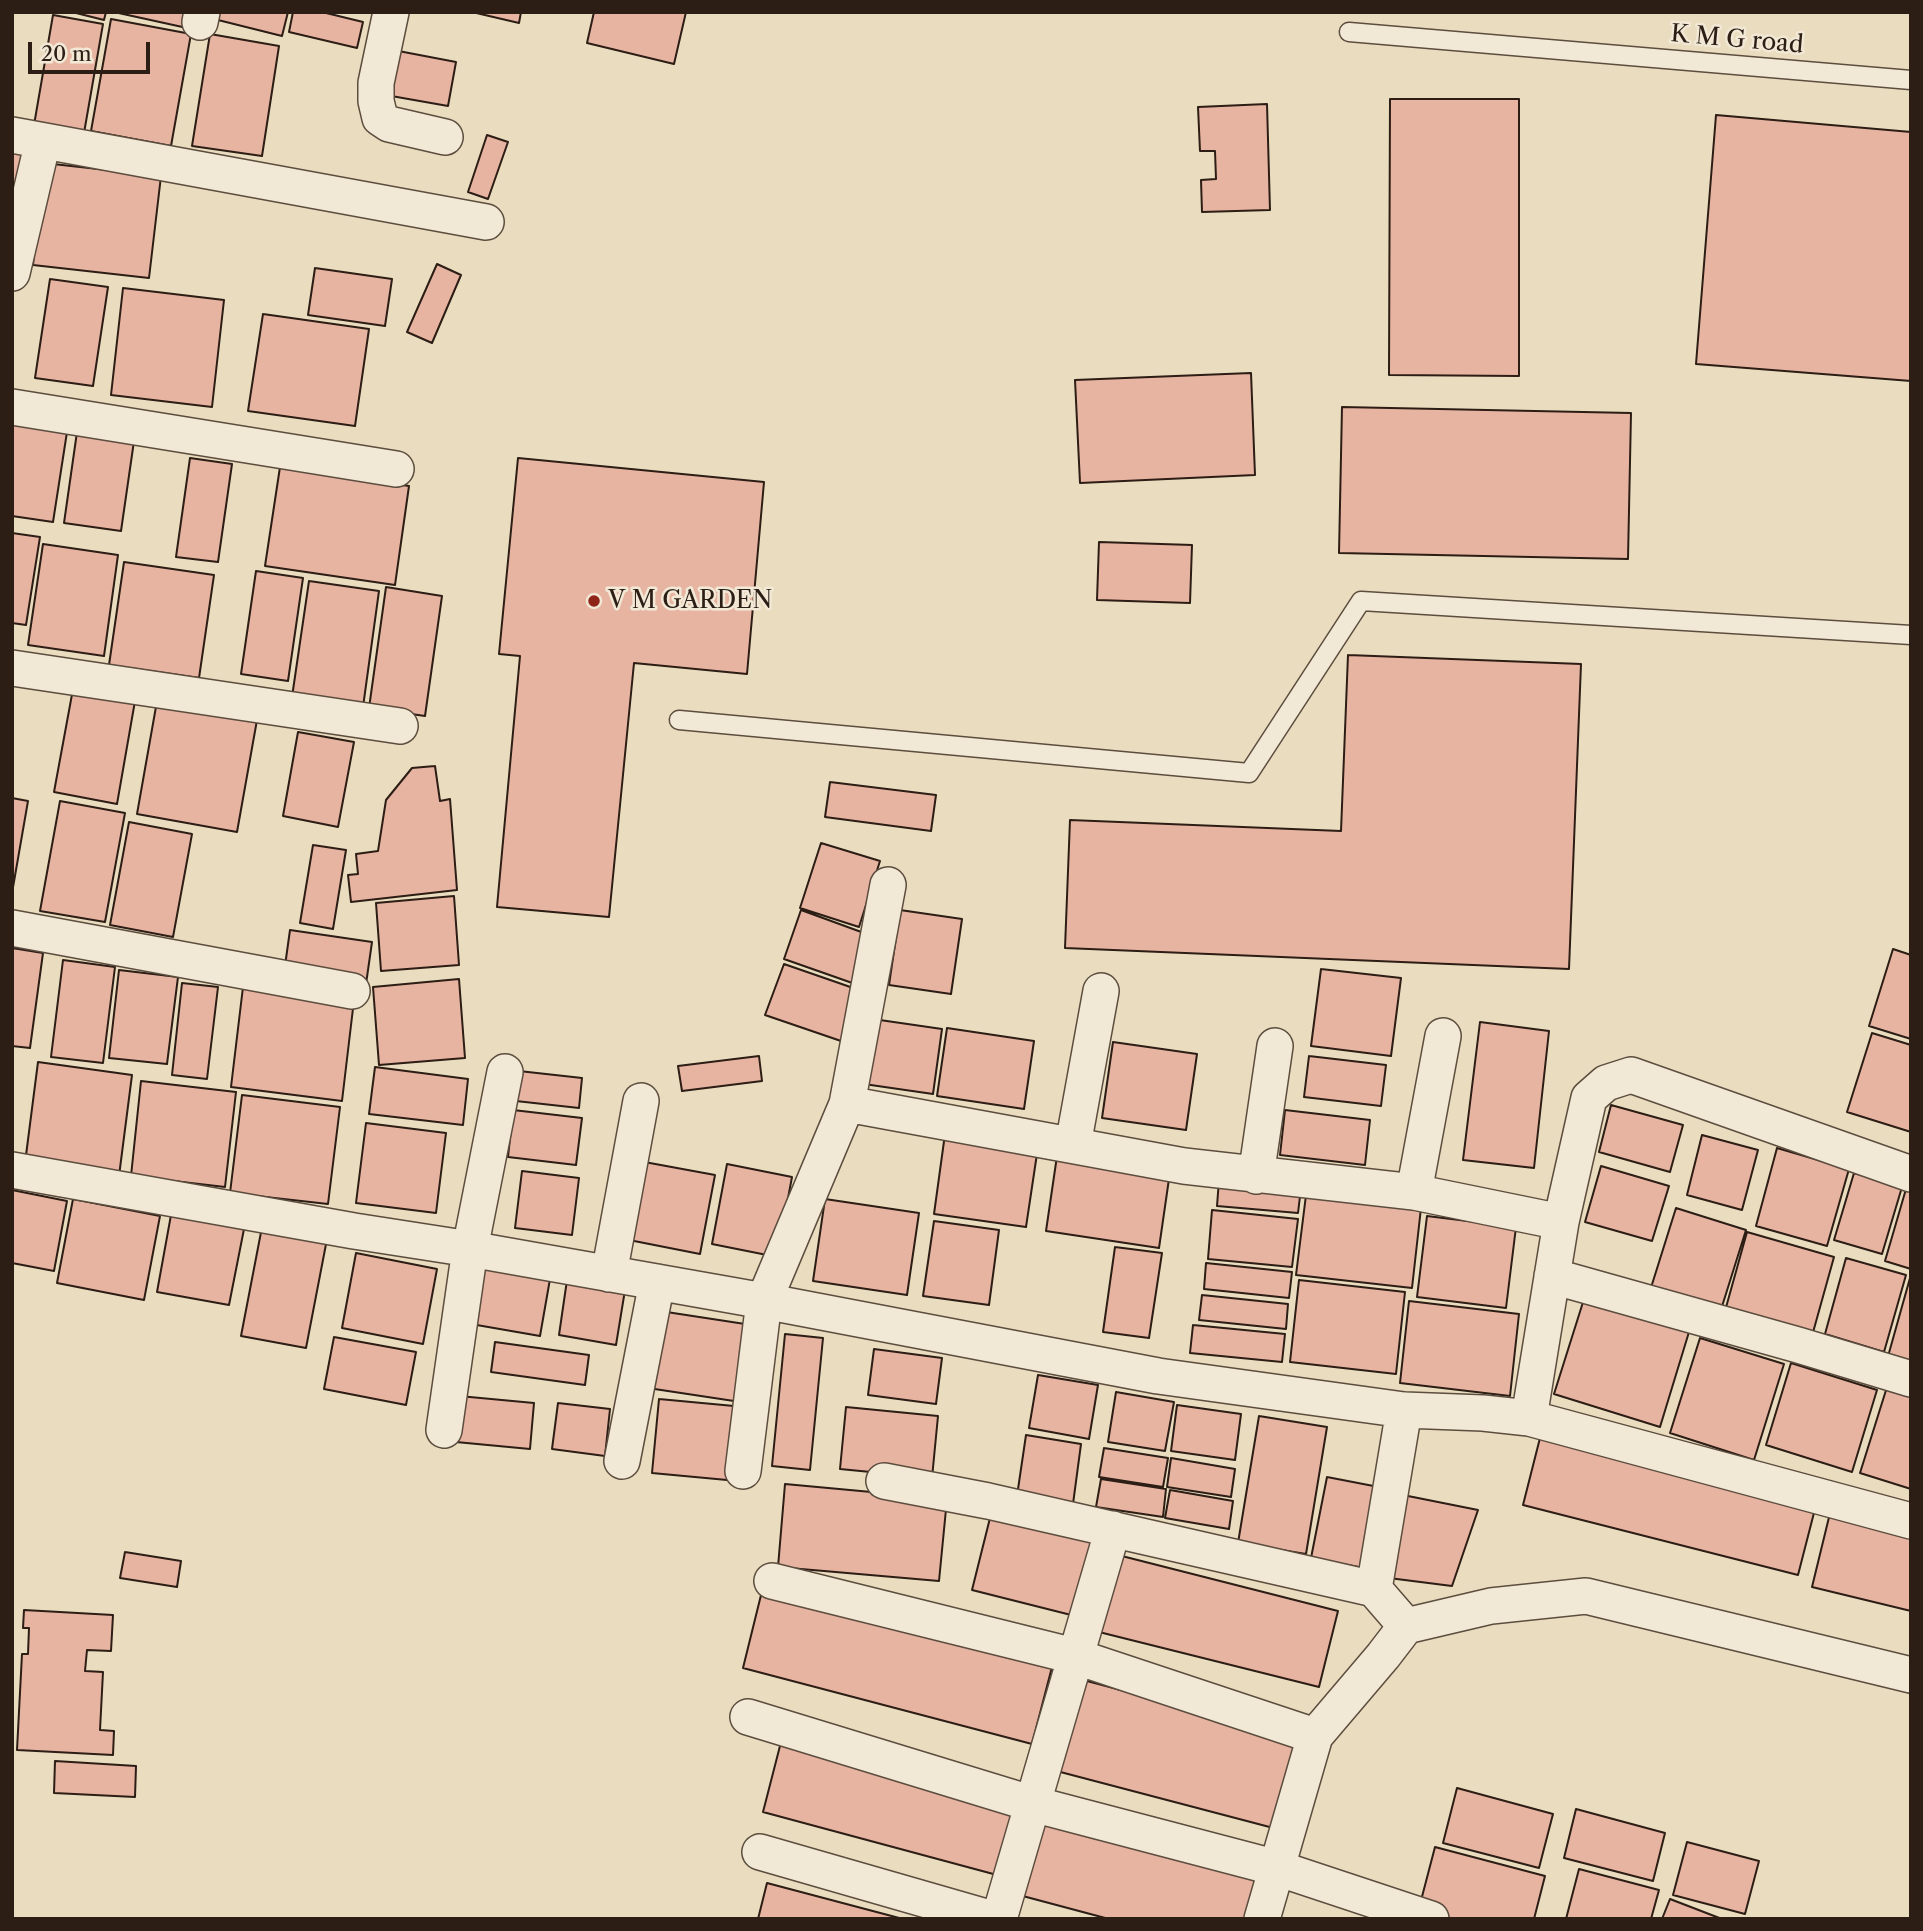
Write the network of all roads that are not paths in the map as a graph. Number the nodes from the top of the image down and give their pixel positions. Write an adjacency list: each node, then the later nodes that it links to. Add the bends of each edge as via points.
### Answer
1 (391, 12): 4 (street, via 376,83 380,118 388,124)
2 (1349, 32): 3 (lane, K M G road)
3 (1911, 80)
4 (445, 137)
5 (28, 138): 6 (street); 7 (street)
6 (486, 222)
7 (12, 273)
8 (12, 407): 9 (street)
9 (396, 469)
10 (1911, 635): 12 (lane, via 1361,601 1249,774)
11 (12, 668): 13 (street)
12 (679, 720)
13 (400, 726)
14 (888, 885): 22 (street)
15 (12, 928): 16 (street)
16 (352, 991)
17 (1101, 991): 23 (street)
18 (1443, 1036): 27 (street)
19 (1275, 1046): 26 (street)
20 (505, 1072): 29 (street)
21 (641, 1101): 30 (street)
22 (847, 1104): 23 (street); 33 (street)
23 (1073, 1146): 26 (street)
24 (12, 1170): 29 (street)
25 (1911, 1174): 28 (street, via 1632,1075 1606,1083 1589,1098)
26 (1256, 1176): 27 (street)
27 (1414, 1192): 28 (street)
28 (1561, 1222): 31 (street)
29 (470, 1249): 30 (street); 37 (street)
30 (609, 1274): 32 (street)
31 (1552, 1276): 34 (street); 36 (street)
32 (657, 1282): 33 (street); 38 (street)
33 (764, 1301): 35 (street, via 1158,1376); 39 (street)
34 (1911, 1379)
35 (1404, 1410): 36 (street); 44 (street)
36 (1529, 1418): 41 (street)
37 (444, 1430)
38 (622, 1461)
39 (743, 1471)
40 (884, 1482): 42 (street)
41 (1911, 1521)
42 (1113, 1529): 44 (street); 46 (street)
43 (772, 1581): 46 (street)
44 (1374, 1589): 45 (street)
45 (1405, 1626): 47 (street, via 1491,1606 1586,1596); 49 (street)
46 (1074, 1656): 49 (street); 50 (street)
47 (1911, 1675)
48 (748, 1717): 50 (street)
49 (1315, 1736): 52 (street)
50 (1033, 1804): 52 (street); 55 (street)
51 (760, 1852): 54 (street)
52 (1278, 1868): 53 (street); 56 (street)
53 (1409, 1915)
54 (993, 1919)
55 (999, 1919)
56 (1262, 1919)

